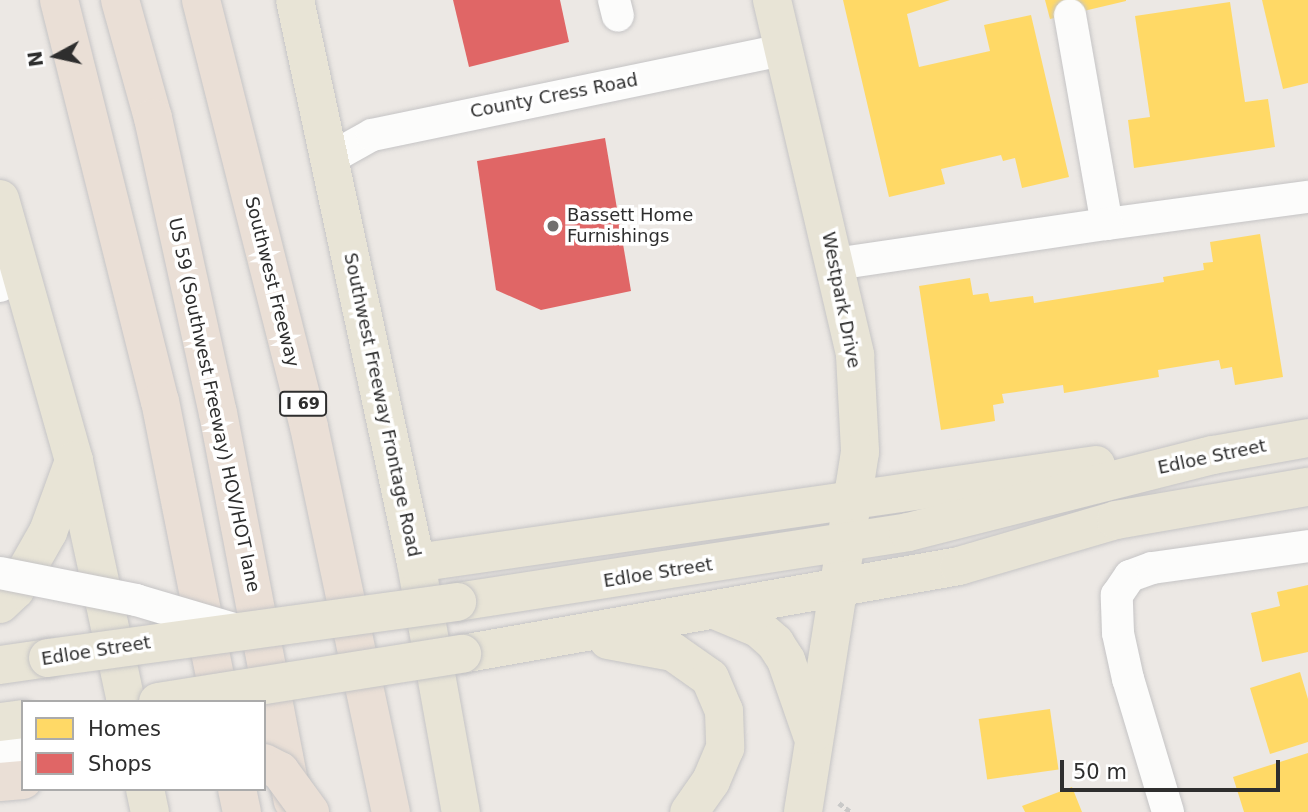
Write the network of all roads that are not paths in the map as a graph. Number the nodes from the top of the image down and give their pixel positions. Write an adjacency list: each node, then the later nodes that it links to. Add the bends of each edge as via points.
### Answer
1 (59, 0): 35 (highway, via 160,401)
2 (120, 0): 48 (highway, US 59 (Southwest Freeway) HOV/HOT lane, via 153,118 218,413)
3 (140, 0): 28 (highway, via 193,215)
4 (201, 0): 50 (highway, Southwest Freeway / I 69, via 309,427)
5 (295, 0): 9 (main road, Southwest Freeway Frontage Road)
6 (772, 0): 8 (main road, Westpark Drive)
7 (1070, 15): 12 (street)
8 (783, 50): 9 (street, County Cress Road, via 372,135); 14 (main road, Westpark Drive)
9 (329, 159): 23 (main road, Southwest Freeway Frontage Road)
10 (1308, 197): 12 (street)
11 (0, 200): 13 (main road)
12 (1107, 224): 14 (street)
13 (14, 249): 15 (street); 18 (main road)
14 (835, 264): 20 (main road, Westpark Drive, via 855,355 860,452)
15 (0, 286)
16 (1308, 438): 17 (main road, Edloe Street)
17 (1213, 455): 20 (main road, via 1080,466); 21 (main road, Edloe Street, via 956,523)
18 (74, 461): 26 (main road, via 48,532 15,590); 33 (main road)
19 (1308, 487): 25 (main road, via 1116,520 959,566)
20 (852, 500): 21 (main road, Westpark Drive); 23 (main road)
21 (844, 543): 25 (main road, Westpark Drive); 28 (main road, Edloe Street, bridge)
22 (1308, 546): 54 (street, via 1152,568 1130,576 1117,595 1118,633 1128,679)
23 (416, 563): 51 (main road, Southwest Freeway Frontage Road)
24 (0, 573): 29 (street, bridge, via 136,600)
25 (836, 589): 27 (main road); 38 (main road, Westpark Drive)
26 (0, 604)
27 (717, 611): 30 (main road); 38 (main road, via 758,628 775,643 786,660)
28 (279, 626): 29 (main road, Edloe Street, bridge); 32 (highway)
29 (237, 630): 31 (main road, Edloe Street, bridge)
30 (578, 636): 32 (main road, bridge); 52 (main road, via 673,652 710,678 724,711 725,748 716,774)
31 (0, 665)
32 (289, 681): 34 (main road, bridge); 49 (highway)
33 (126, 700)
34 (170, 700)
35 (220, 700)
36 (21, 719): 37 (main road)
37 (0, 722)
38 (813, 739): 53 (main road, Westpark Drive)
39 (21, 748): 40 (street)
40 (0, 752)
41 (266, 764): 49 (highway, bridge, via 280,771)
42 (21, 780): 43 (highway)
43 (0, 782)
44 (145, 791): 46 (main road)
45 (237, 791): 47 (highway)
46 (150, 812)
47 (242, 812)
48 (295, 812)
49 (312, 812)
50 (391, 812)
51 (461, 812)
52 (689, 812)
53 (803, 812)
54 (1168, 812)

